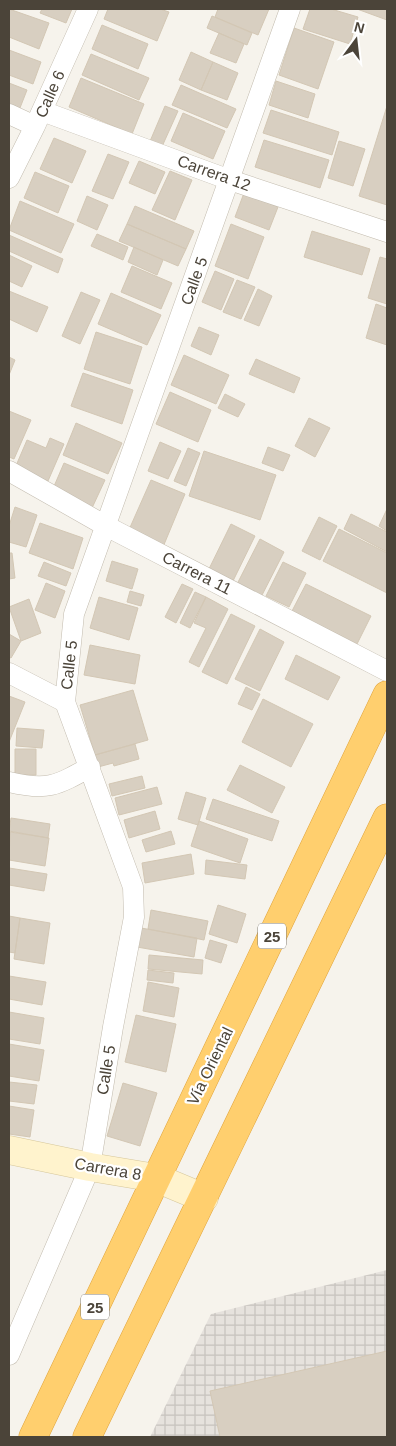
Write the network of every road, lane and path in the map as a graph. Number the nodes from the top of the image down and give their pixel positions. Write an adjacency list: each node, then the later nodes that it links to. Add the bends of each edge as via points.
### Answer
1 (88, 9): 4 (street, Calle 6)
2 (290, 9): 6 (street, Calle 5)
3 (9, 114): 4 (street, Carrera 12)
4 (39, 118): 5 (street, Calle 6); 6 (street, Carrera 12)
5 (9, 178)
6 (230, 180): 7 (street, Carrera 12); 9 (street, Calle 5)
7 (387, 232)
8 (9, 471): 9 (street, Carrera 11)
9 (106, 526): 10 (street, Carrera 11); 13 (street, Calle 5, via 74,614)
10 (387, 671)
11 (9, 673): 13 (street)
12 (387, 695): 19 (highway, Vía Oriental / 25)
13 (65, 702): 14 (street, Calle 5)
14 (90, 768): 15 (street, via 62,782 34,788); 18 (street, Calle 5, via 133,887 134,917)
15 (9, 782)
16 (387, 818): 20 (highway)
17 (9, 1150): 18 (main road, Carrera 8)
18 (90, 1167): 19 (main road, Carrera 8); 21 (street, Calle 5)
19 (156, 1178): 20 (main road, Carrera 8); 22 (highway, Vía Oriental / 25)
20 (204, 1198): 23 (highway)
21 (9, 1355)
22 (33, 1437)
23 (86, 1437)

